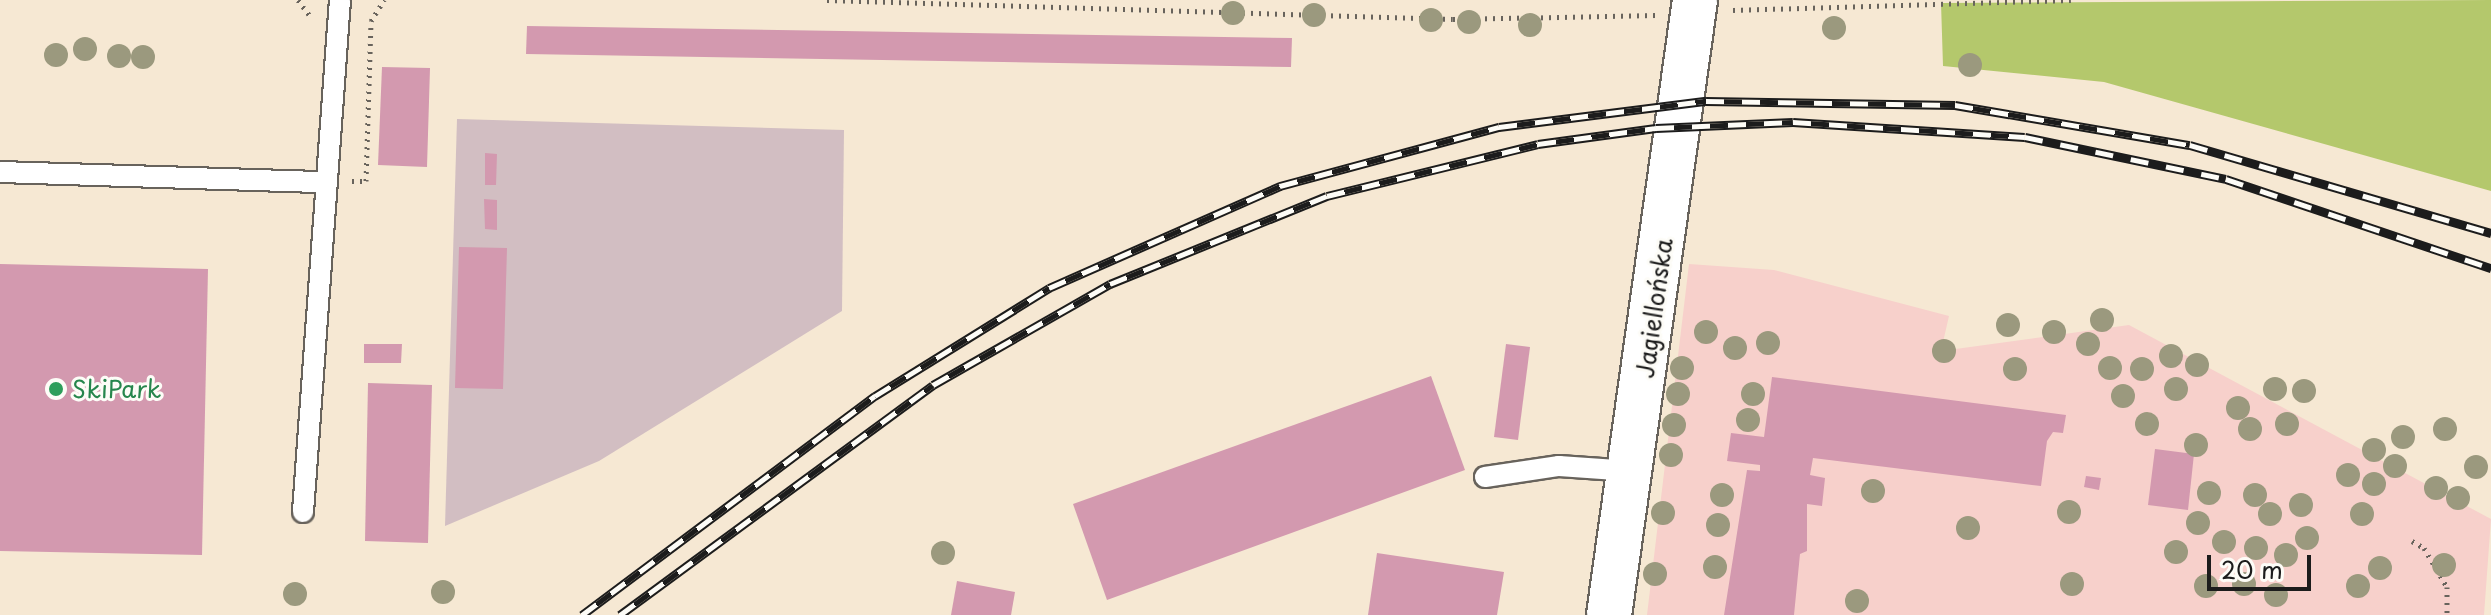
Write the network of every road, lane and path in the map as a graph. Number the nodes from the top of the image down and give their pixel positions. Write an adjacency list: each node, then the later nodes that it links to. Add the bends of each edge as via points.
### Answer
1 (340, 0): 9 (lane)
2 (384, 0): 9 (path, via 371,21 366,181)
3 (827, 0): 6 (path, via 1491,19)
4 (2071, 0): 5 (path)
5 (1765, 2): 7 (path)
6 (1636, 6)
7 (1708, 10): 10 (street, Jagiellońska)
8 (0, 172): 9 (lane)
9 (322, 182): 12 (lane)
10 (1631, 471): 11 (lane, via 1559,466); 14 (street, Jagiellońska)
11 (1485, 477)
12 (303, 512)
13 (2412, 541): 15 (path, via 2447,587)
14 (1609, 615)
15 (2447, 615)

